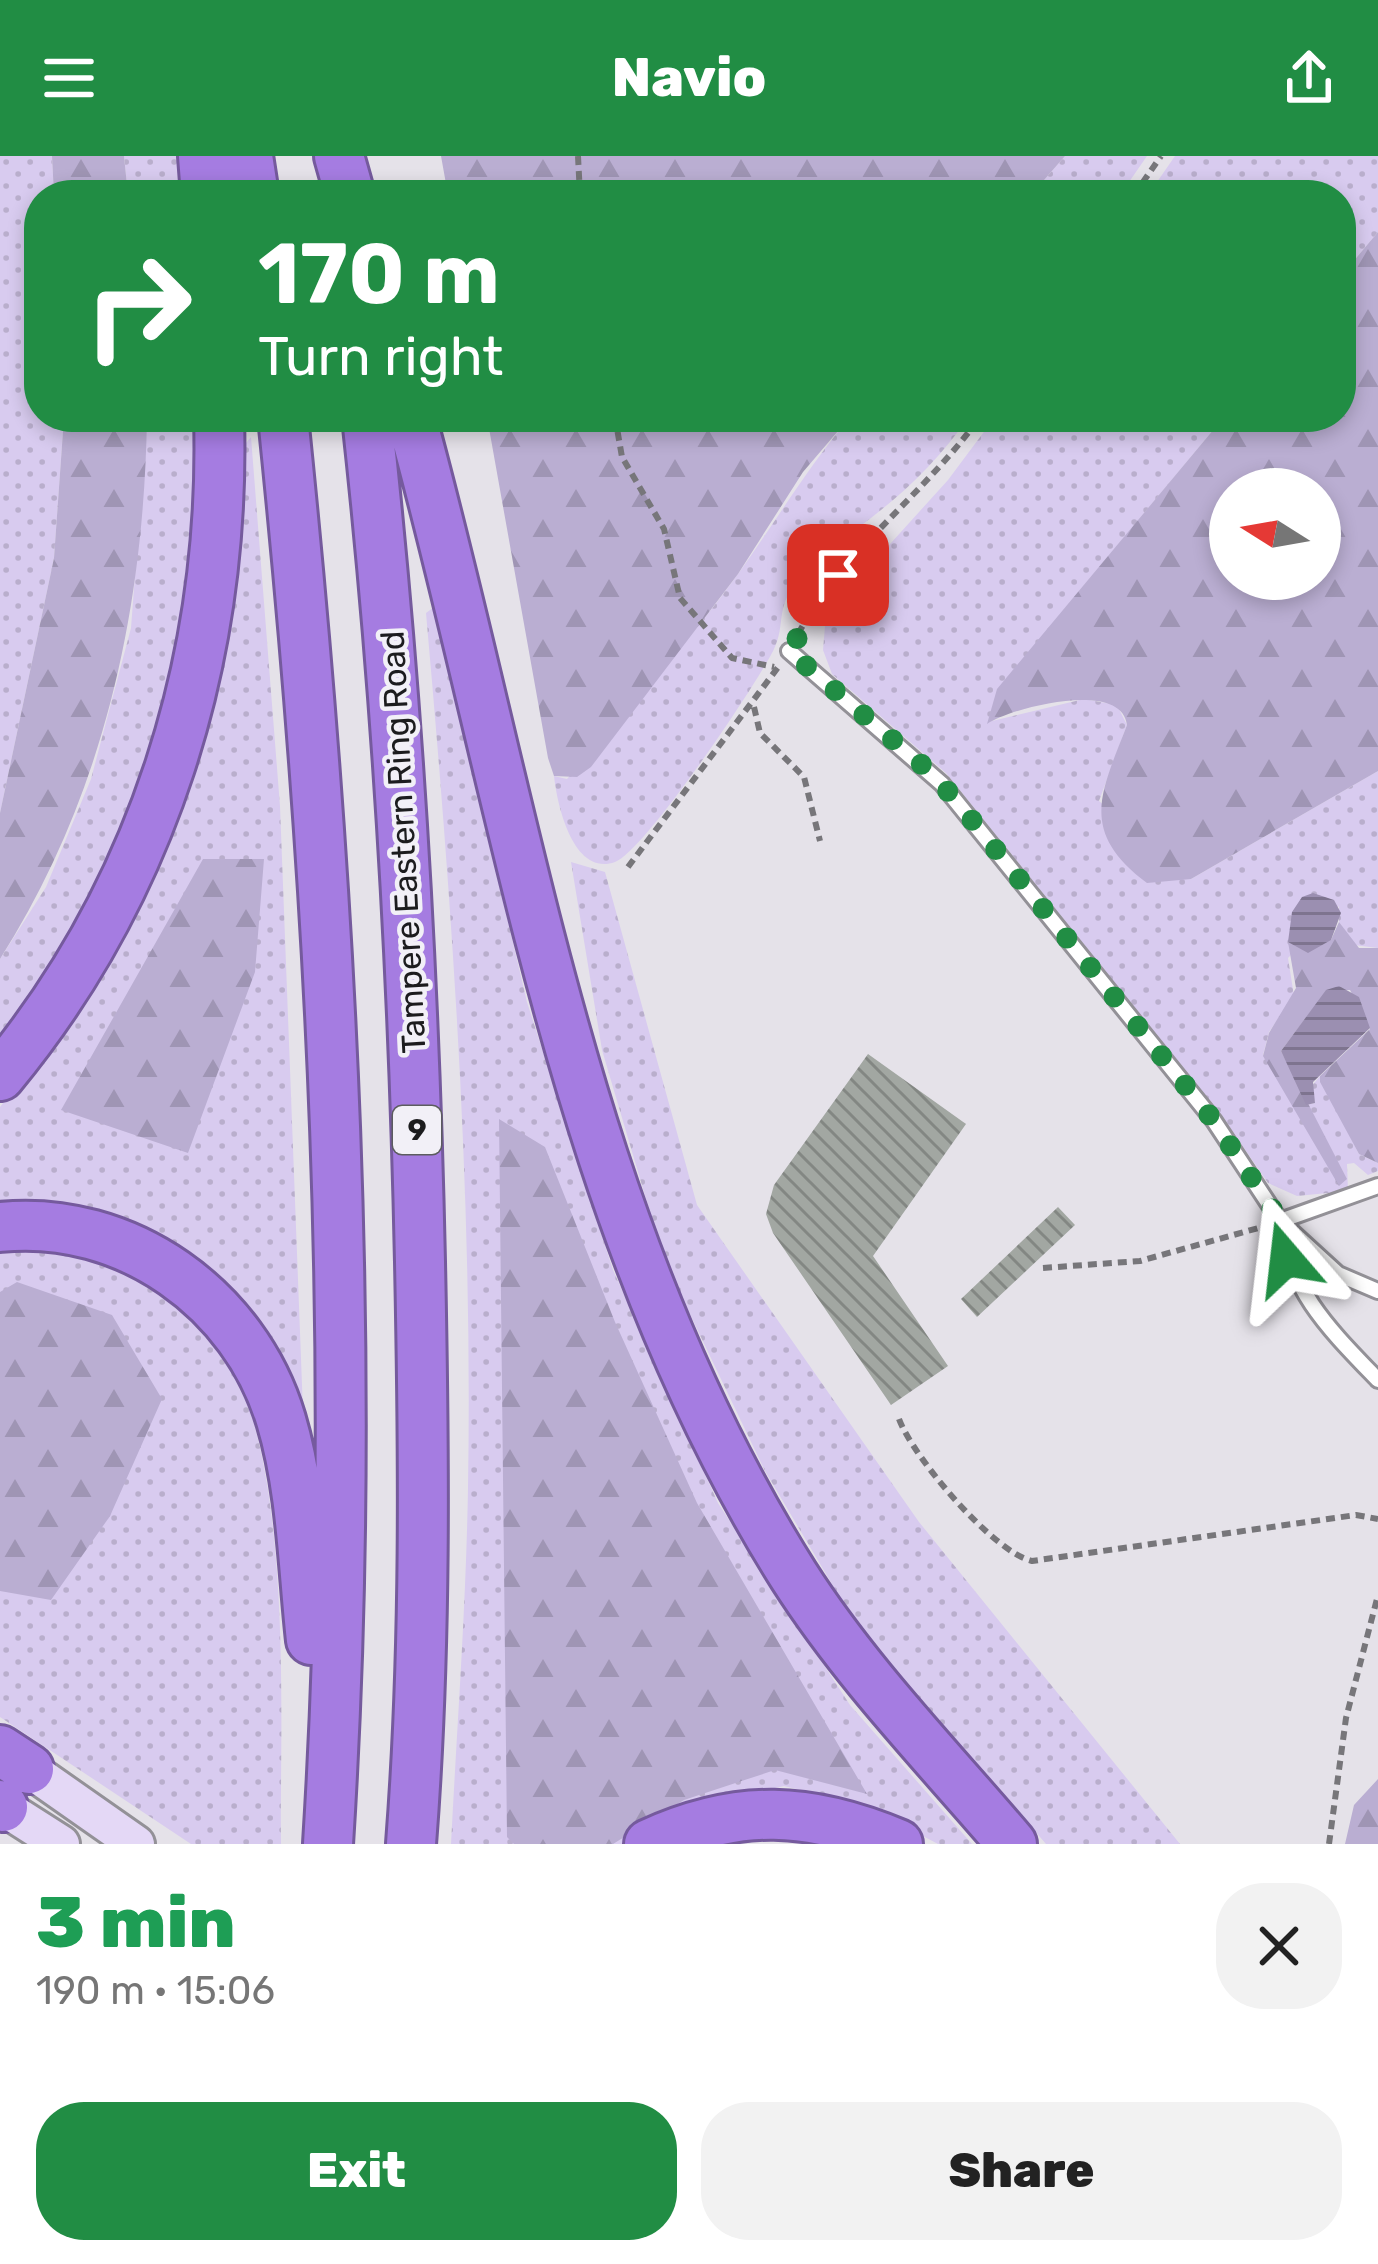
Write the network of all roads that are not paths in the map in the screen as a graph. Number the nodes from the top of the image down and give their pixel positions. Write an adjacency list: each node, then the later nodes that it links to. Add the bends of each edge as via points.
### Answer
1 (219, 432): 6 (highway, via 221,493 200,660 170,781 71,982)
2 (284, 432): 13 (highway, via 309,679 340,1319)
3 (370, 432): 16 (highway, Tampere Eastern Ring Road / 9, via 415,1004 422,1386)
4 (415, 432): 19 (highway, via 542,955 617,1204 671,1346 795,1577)
5 (789, 651): 8 (lane, via 941,784 1214,1121)
6 (0, 1076)
7 (1378, 1186): 8 (lane)
8 (1280, 1221): 10 (lane, via 1338,1274); 11 (lane, via 1304,1299)
9 (0, 1227): 13 (highway, via 97,1235 164,1263 222,1314 268,1388 293,1475)
10 (1378, 1291)
11 (1378, 1380)
12 (8, 1783): 14 (main road); 15 (main road)
13 (329, 1831)
14 (61, 1844)
15 (136, 1844)
16 (411, 1844)
17 (650, 1844): 18 (highway, via 684,1828 794,1811)
18 (898, 1844)
19 (1012, 1844)

